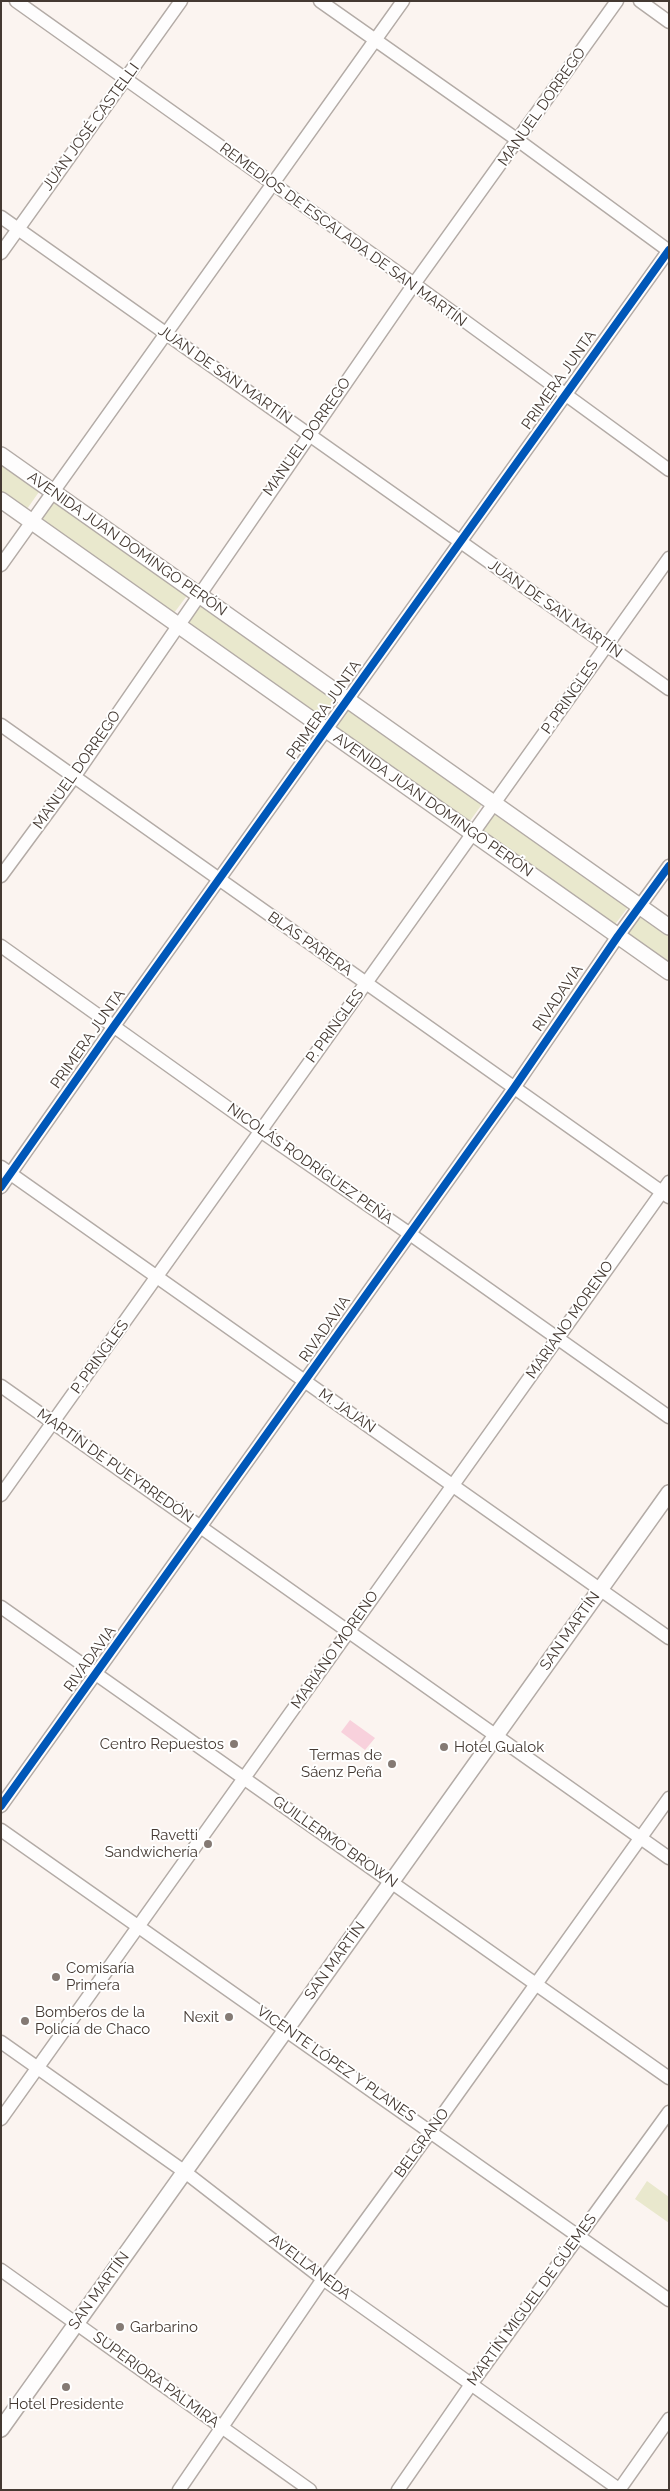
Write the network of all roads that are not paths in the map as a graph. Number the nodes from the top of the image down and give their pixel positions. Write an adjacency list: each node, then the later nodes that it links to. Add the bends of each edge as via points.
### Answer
1 (16, 1): 9 (street, REMEDIOS DE ESCALADA DE SAN MARTÍN)
2 (181, 1): 9 (street, JUAN JOSÉ CASTELLI)
3 (320, 1): 8 (street)
4 (403, 1): 8 (street)
5 (617, 1): 10 (street, MANUEL DORREGO)
6 (640, 1): 7 (street)
7 (669, 22)
8 (375, 41): 10 (street); 11 (street)
9 (125, 79): 11 (street, REMEDIOS DE ESCALADA DE SAN MARTÍN); 13 (street, JUAN JOSÉ CASTELLI)
10 (519, 141): 14 (street); 16 (street, MANUEL DORREGO)
11 (273, 184): 16 (street, REMEDIOS DE ESCALADA DE SAN MARTÍN); 17 (street)
12 (1, 218): 13 (street, JUAN DE SAN MARTÍN)
13 (18, 229): 15 (street, JUAN JOSÉ CASTELLI); 17 (street, JUAN DE SAN MARTÍN)
14 (669, 250): 18 (street, PRIMERA JUNTA)
15 (1, 253)
16 (414, 284): 18 (street, REMEDIOS DE ESCALADA DE SAN MARTÍN); 19 (street, MANUEL DORREGO)
17 (166, 334): 19 (street, JUAN DE SAN MARTÍN); 22 (street)
18 (565, 395): 21 (street, REMEDIOS DE ESCALADA DE SAN MARTÍN); 25 (street, PRIMERA JUNTA)
19 (309, 435): 25 (street, JUAN DE SAN MARTÍN); 28 (street, MANUEL DORREGO)
20 (1, 455): 22 (main road, AVENIDA JUAN DOMINGO PERÓN)
21 (669, 470)
22 (54, 492): 24 (street); 28 (main road, AVENIDA JUAN DOMINGO PERÓN)
23 (1, 500): 24 (main road, AVENIDA JUAN DOMINGO PERÓN)
24 (32, 522): 27 (street); 29 (main road, AVENIDA JUAN DOMINGO PERÓN)
25 (460, 542): 30 (street, JUAN DE SAN MARTÍN); 32 (street, PRIMERA JUNTA)
26 (669, 558): 30 (street, P. PRINGLES)
27 (1, 565)
28 (198, 595): 29 (street, MANUEL DORREGO); 32 (main road, AVENIDA JUAN DOMINGO PERÓN)
29 (176, 625): 34 (main road, AVENIDA JUAN DOMINGO PERÓN); 35 (street, MANUEL DORREGO)
30 (607, 645): 31 (street, JUAN DE SAN MARTÍN); 36 (street, P. PRINGLES)
31 (669, 689)
32 (348, 700): 34 (street, PRIMERA JUNTA); 36 (main road, AVENIDA JUAN DOMINGO PERÓN)
33 (1, 725): 35 (street, BLAS PARERA)
34 (327, 730): 37 (main road, AVENIDA JUAN DOMINGO PERÓN); 40 (street, PRIMERA JUNTA)
35 (74, 777): 39 (street, MANUEL DORREGO); 40 (street, BLAS PARERA)
36 (494, 804): 37 (street, P. PRINGLES); 41 (main road, AVENIDA JUAN DOMINGO PERÓN)
37 (473, 833): 43 (main road, AVENIDA JUAN DOMINGO PERÓN); 46 (street, P. PRINGLES)
38 (669, 866): 41 (street, RIVADAVIA)
39 (1, 876)
40 (220, 880): 46 (street, BLAS PARERA); 47 (street, PRIMERA JUNTA)
41 (639, 906): 42 (main road, AVENIDA JUAN DOMINGO PERÓN); 43 (street, RIVADAVIA)
42 (669, 927)
43 (618, 936): 45 (main road, AVENIDA JUAN DOMINGO PERÓN); 48 (street, RIVADAVIA)
44 (1, 946): 47 (street, NICOLÁS RODRÍGUEZ PEÑA)
45 (669, 972)
46 (366, 983): 48 (street, BLAS PARERA); 49 (street, P. PRINGLES)
47 (114, 1026): 49 (street, NICOLÁS RODRÍGUEZ PEÑA); 50 (street, PRIMERA JUNTA)
48 (514, 1088): 52 (street, BLAS PARERA); 53 (street, RIVADAVIA)
49 (259, 1130): 53 (street, NICOLÁS RODRÍGUEZ PEÑA); 54 (street, P. PRINGLES)
50 (6, 1170): 51 (street, PRIMERA JUNTA); 54 (street, M. JAJAN)
51 (1, 1187)
52 (666, 1190): 55 (street, MARIANO MORENO)
53 (410, 1234): 55 (street, NICOLÁS RODRÍGUEZ PEÑA); 56 (street, RIVADAVIA)
54 (157, 1277): 56 (street, M. JAJAN); 59 (street, P. PRINGLES)
55 (556, 1339): 58 (street, NICOLÁS RODRÍGUEZ PEÑA); 60 (street, MARIANO MORENO)
56 (305, 1381): 60 (street, M. JAJAN); 63 (street, RIVADAVIA)
57 (1, 1386): 59 (street, MARTÍN DE PUEYRREDÓN)
58 (669, 1417)
59 (53, 1423): 62 (street, P. PRINGLES); 63 (street, MARTÍN DE PUEYRREDÓN)
60 (452, 1485): 64 (street, M. JAJAN); 66 (street, MARIANO MORENO)
61 (669, 1493): 64 (main road, SAN MARTÍN)
62 (1, 1495)
63 (201, 1527): 66 (street, MARTÍN DE PUEYRREDÓN); 68 (street, RIVADAVIA)
64 (600, 1589): 67 (street, M. JAJAN); 69 (main road, SAN MARTÍN)
65 (1, 1607): 68 (street, GUILLERMO BROWN)
66 (348, 1632): 69 (street, MARTÍN DE PUEYRREDÓN); 70 (street, MARIANO MORENO)
67 (669, 1638)
68 (96, 1674): 70 (street, GUILLERMO BROWN); 72 (street, RIVADAVIA)
69 (496, 1736): 74 (street, MARTÍN DE PUEYRREDÓN); 76 (main road, SAN MARTÍN)
70 (244, 1778): 76 (street, GUILLERMO BROWN); 77 (street, MARIANO MORENO)
71 (669, 1798): 74 (street, BELGRANO)
72 (1, 1806)
73 (1, 1830): 77 (street, VICENTE LÓPEZ Y PLANES)
74 (641, 1838): 75 (street, MARTÍN DE PUEYRREDÓN); 78 (street, BELGRANO)
75 (669, 1858)
76 (392, 1882): 78 (street, GUILLERMO BROWN); 79 (main road, SAN MARTÍN)
77 (137, 1926): 79 (street, VICENTE LÓPEZ Y PLANES); 81 (street, MARIANO MORENO)
78 (536, 1984): 82 (street, GUILLERMO BROWN); 85 (street, BELGRANO)
79 (285, 2029): 85 (street, VICENTE LÓPEZ Y PLANES); 86 (main road, SAN MARTÍN)
80 (1, 2042): 81 (street, AVELLANEDA)
81 (38, 2067): 84 (street, MARIANO MORENO); 86 (street, AVELLANEDA)
82 (669, 2078)
83 (669, 2112): 87 (street, MARTÍN MIGUEL DE GÜEMES)
84 (1, 2118)
85 (431, 2131): 87 (street, VICENTE LÓPEZ Y PLANES); 89 (street, BELGRANO)
86 (186, 2172): 89 (street, AVELLANEDA); 91 (main road, SAN MARTÍN)
87 (578, 2236): 90 (street, VICENTE LÓPEZ Y PLANES); 92 (street, MARTÍN MIGUEL DE GÜEMES)
88 (1, 2270): 91 (street, SUPERIORA PALMIRA)
89 (323, 2279): 92 (street, AVELLANEDA); 94 (street, BELGRANO)
90 (669, 2300)
91 (76, 2322): 94 (street, SUPERIORA PALMIRA); 95 (main road, SAN MARTÍN)
92 (472, 2383): 98 (street, MARTÍN MIGUEL DE GÜEMES); 99 (street, AVELLANEDA)
93 (669, 2420): 99 (street)
94 (223, 2428): 96 (street, BELGRANO); 97 (street, SUPERIORA PALMIRA)
95 (1, 2429)
96 (179, 2490)
97 (310, 2490)
98 (398, 2490)
99 (619, 2490)

